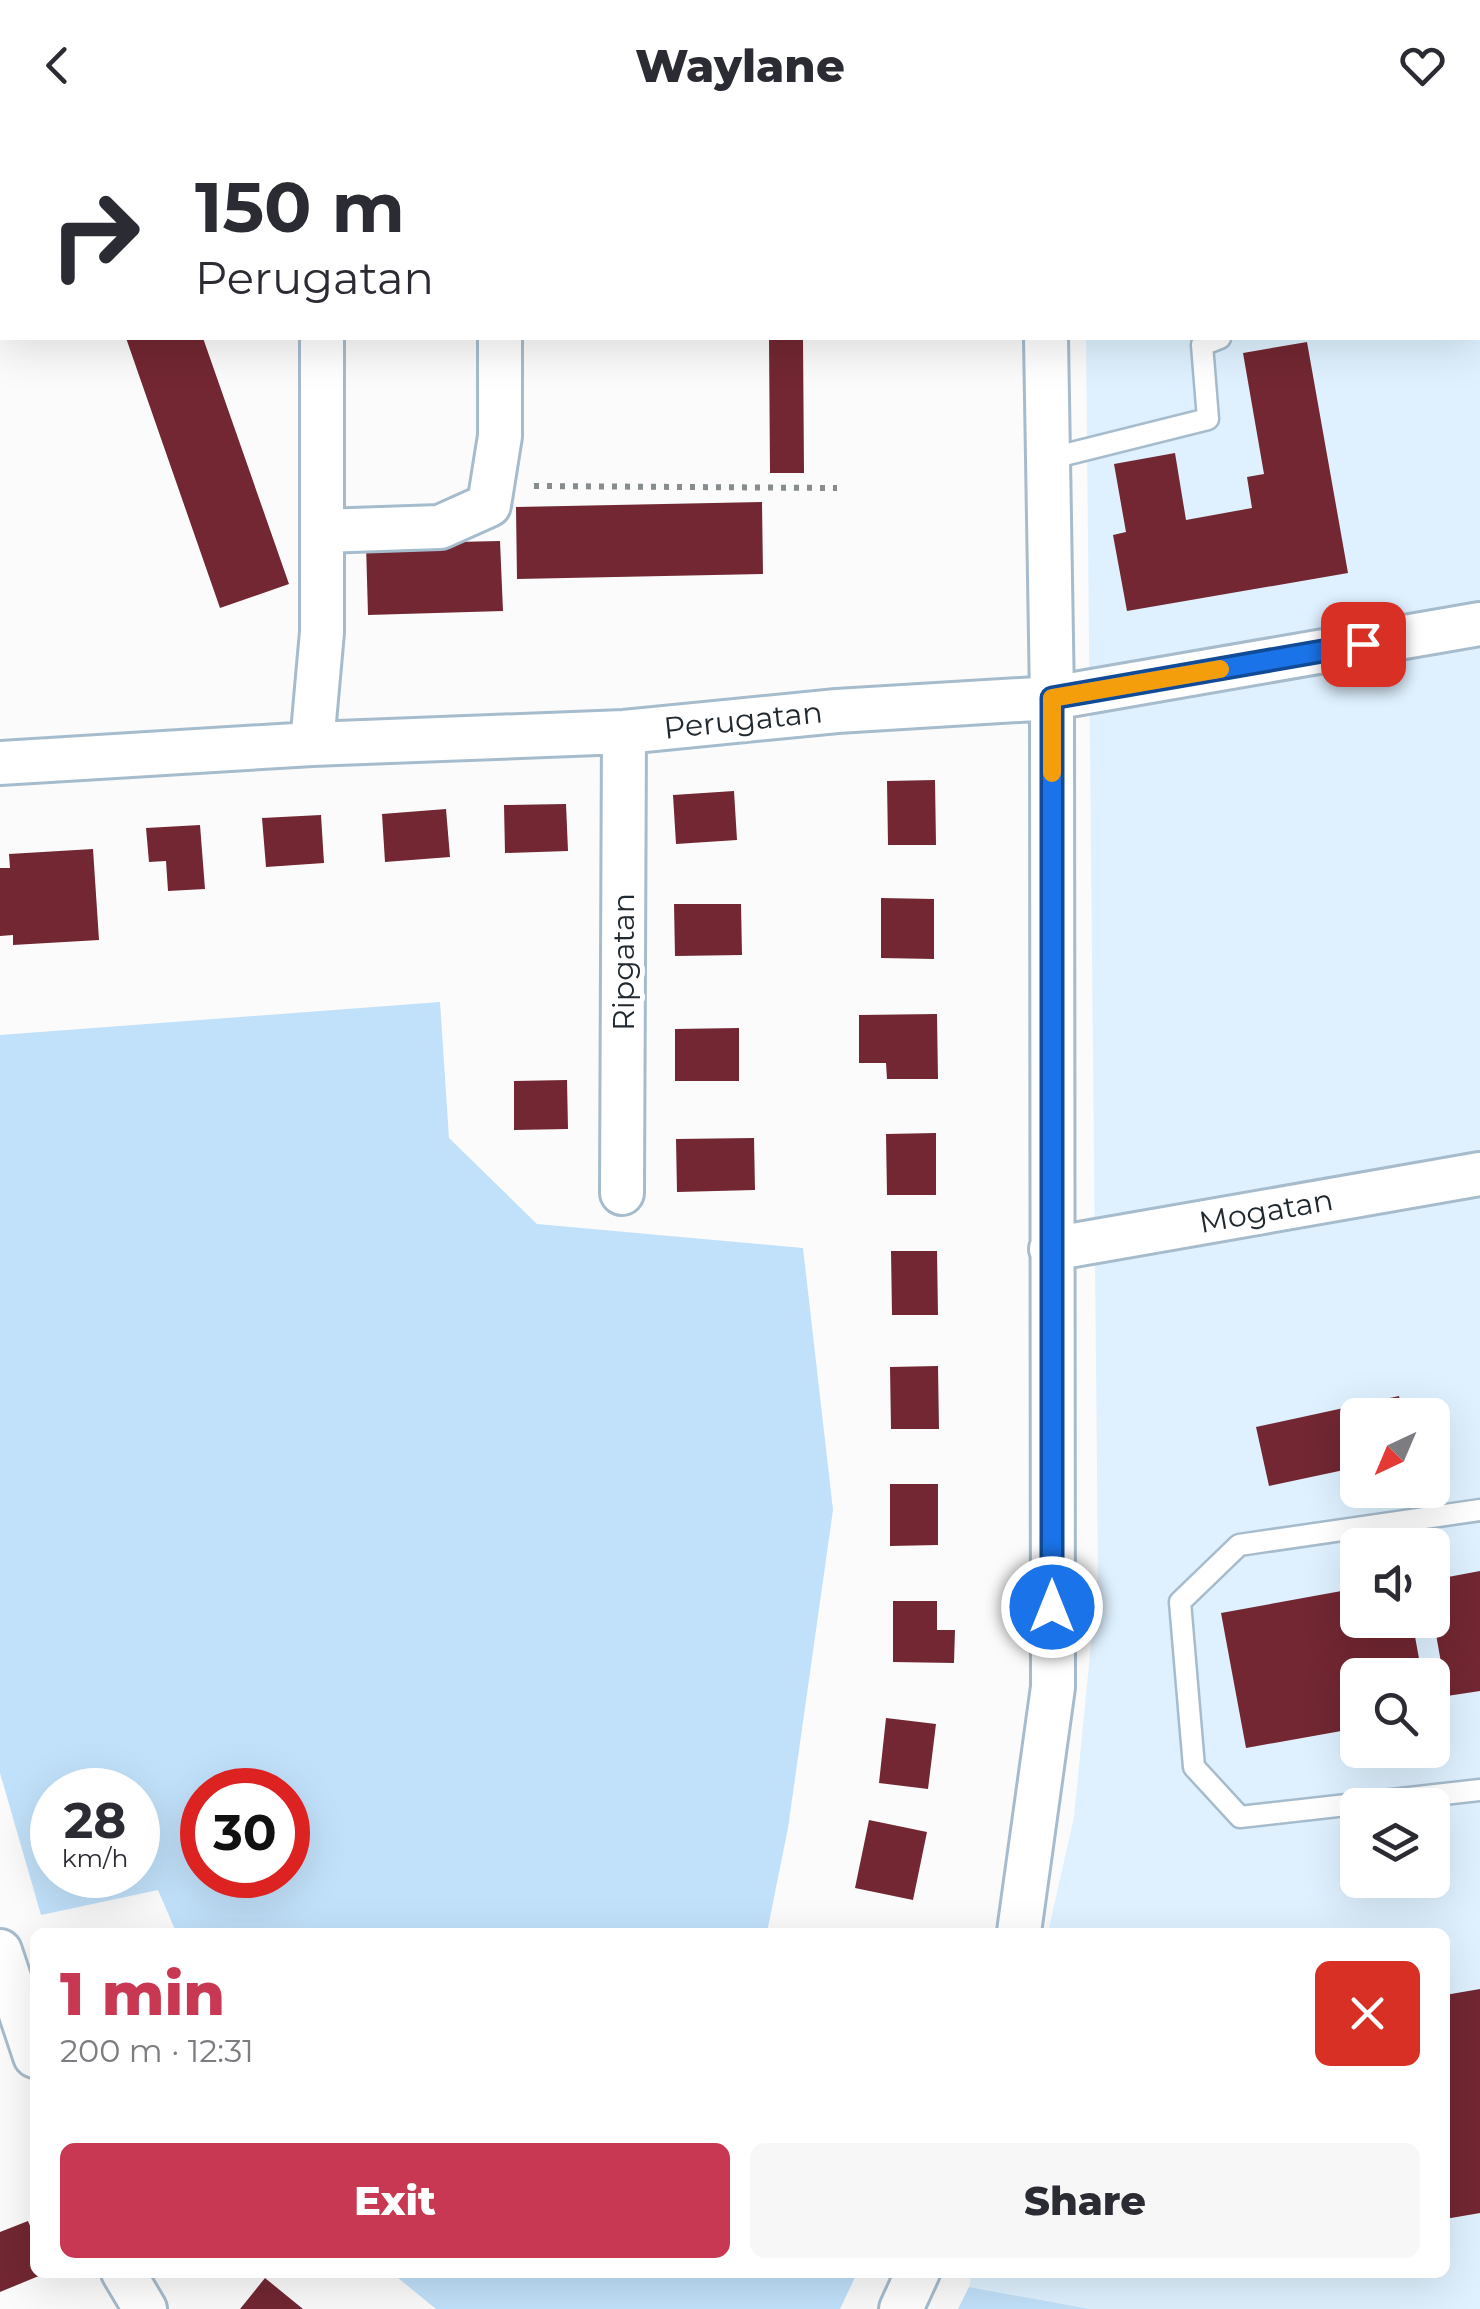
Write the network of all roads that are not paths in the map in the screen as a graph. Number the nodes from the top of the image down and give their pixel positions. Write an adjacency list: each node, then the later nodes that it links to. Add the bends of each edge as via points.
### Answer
1 (322, 340): 6 (street)
2 (500, 340): 6 (street, via 500,436 490,505 440,527)
3 (1046, 340): 5 (street)
4 (1215, 340): 5 (lane, via 1202,345 1208,418)
5 (1048, 459): 8 (street)
6 (322, 531): 10 (street)
7 (1480, 624): 8 (street, Perugatan)
8 (1052, 698): 9 (street, Perugatan, via 837,710); 14 (street)
9 (624, 732): 10 (street, Perugatan); 13 (street, Ripgatan)
10 (312, 744): 11 (street, Perugatan)
11 (0, 764)
12 (1480, 1174): 14 (street, Mogatan)
13 (622, 1193)
14 (1052, 1249): 17 (street, via 1052,1686)
15 (1480, 1510): 16 (lane, via 1240,1545 1180,1602 1194,1767 1240,1817)
16 (1480, 1790)
17 (1020, 1928)
18 (0, 1950): 19 (street)
19 (30, 2041)
20 (127, 2278): 22 (street)
21 (915, 2278): 23 (street)
22 (145, 2309)
23 (901, 2309)

